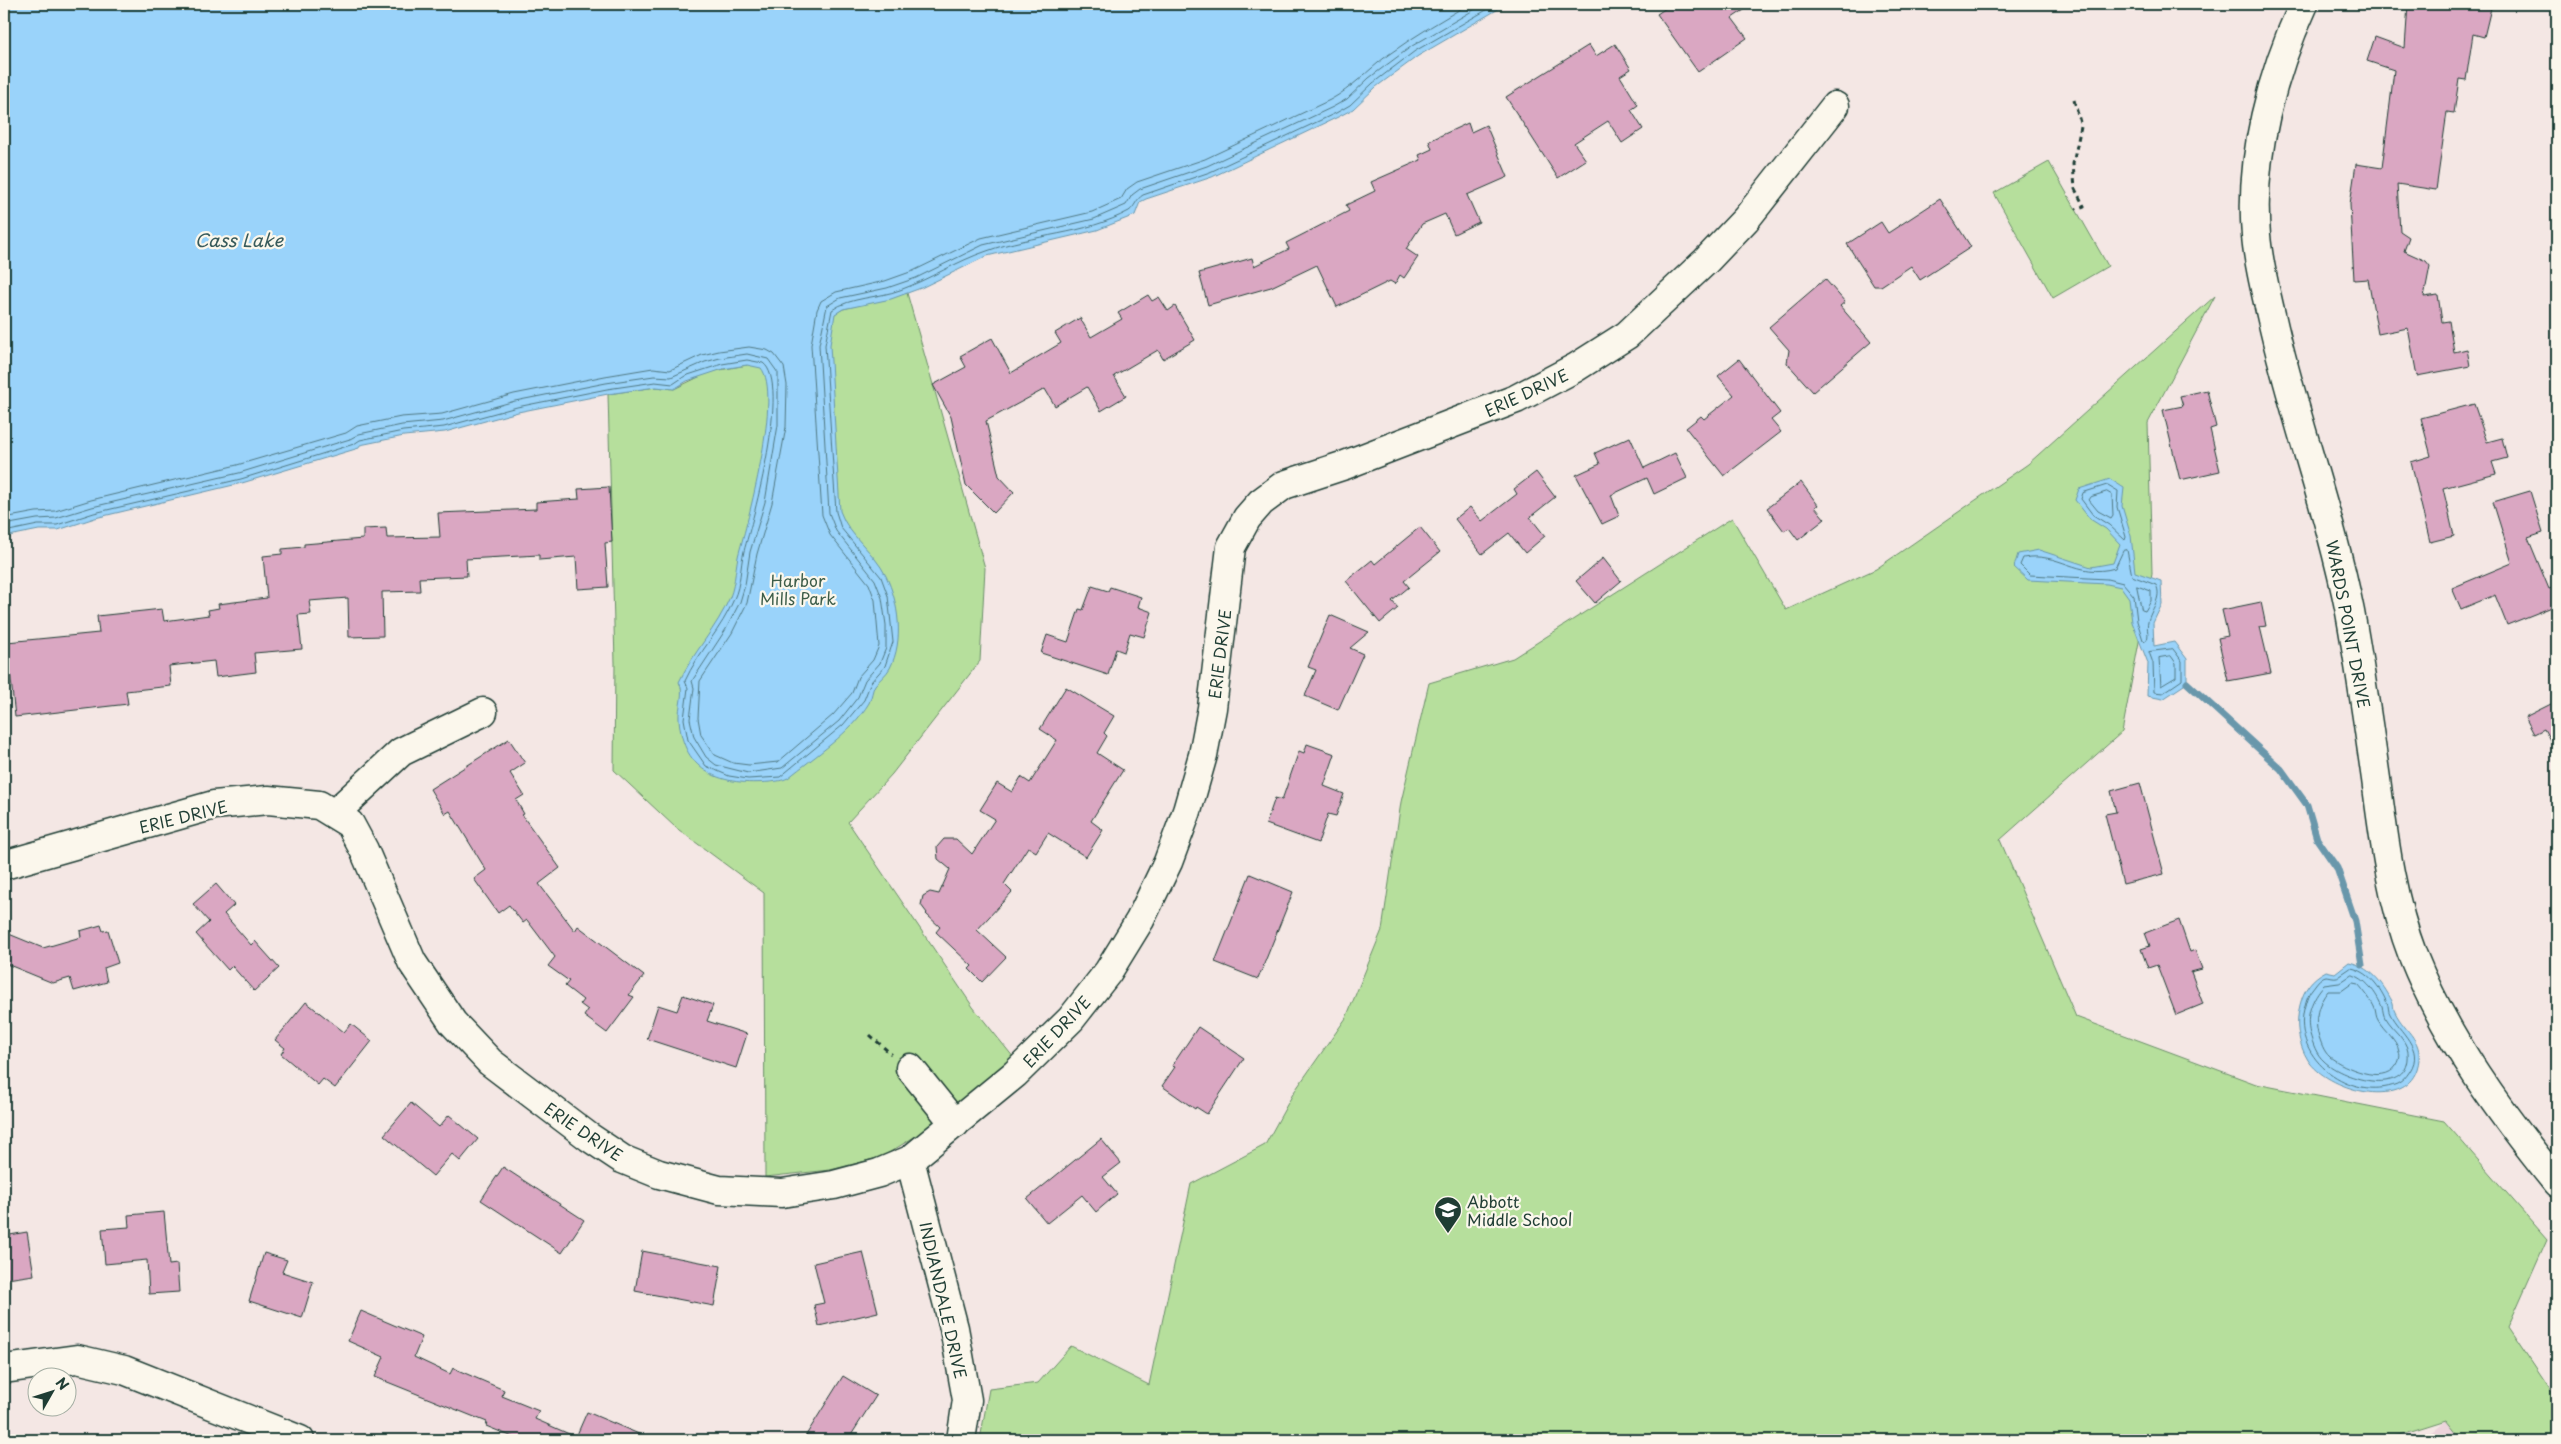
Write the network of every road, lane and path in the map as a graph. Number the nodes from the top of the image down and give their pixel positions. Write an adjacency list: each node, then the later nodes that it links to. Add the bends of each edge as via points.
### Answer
1 (2304, 4): 11 (street, WARDS POINT DRIVE, via 2279,68 2265,126 2257,175 2256,235 2282,366 2349,607 2393,892 2413,956 2445,1022 2493,1098)
2 (2074, 100): 4 (path, via 2081,126 2073,164 2075,189 2084,206)
3 (1835, 106): 9 (street, ERIE DRIVE, via 1746,219 1627,335 1575,368 1516,399 1284,485 1260,502 1231,547 1212,708 1203,755 1168,862 1140,920 1108,972 1071,1019 1015,1074)
4 (2076, 209)
5 (484, 712): 6 (street, via 402,752)
6 (334, 814): 7 (street, ERIE DRIVE, via 319,805 268,800 214,805); 10 (street, ERIE DRIVE, via 350,824 412,962 453,1023 490,1062 581,1132 622,1159 659,1174 718,1190 782,1193 834,1185 879,1173)
7 (4, 865)
8 (910, 1068): 9 (street)
9 (955, 1124): 10 (street, ERIE DRIVE)
10 (910, 1160): 14 (street, INDIANDALE DRIVE, via 954,1328 967,1400)
11 (2557, 1183)
12 (4, 1369): 13 (street, via 77,1359 124,1370)
13 (300, 1440)
14 (961, 1440)

